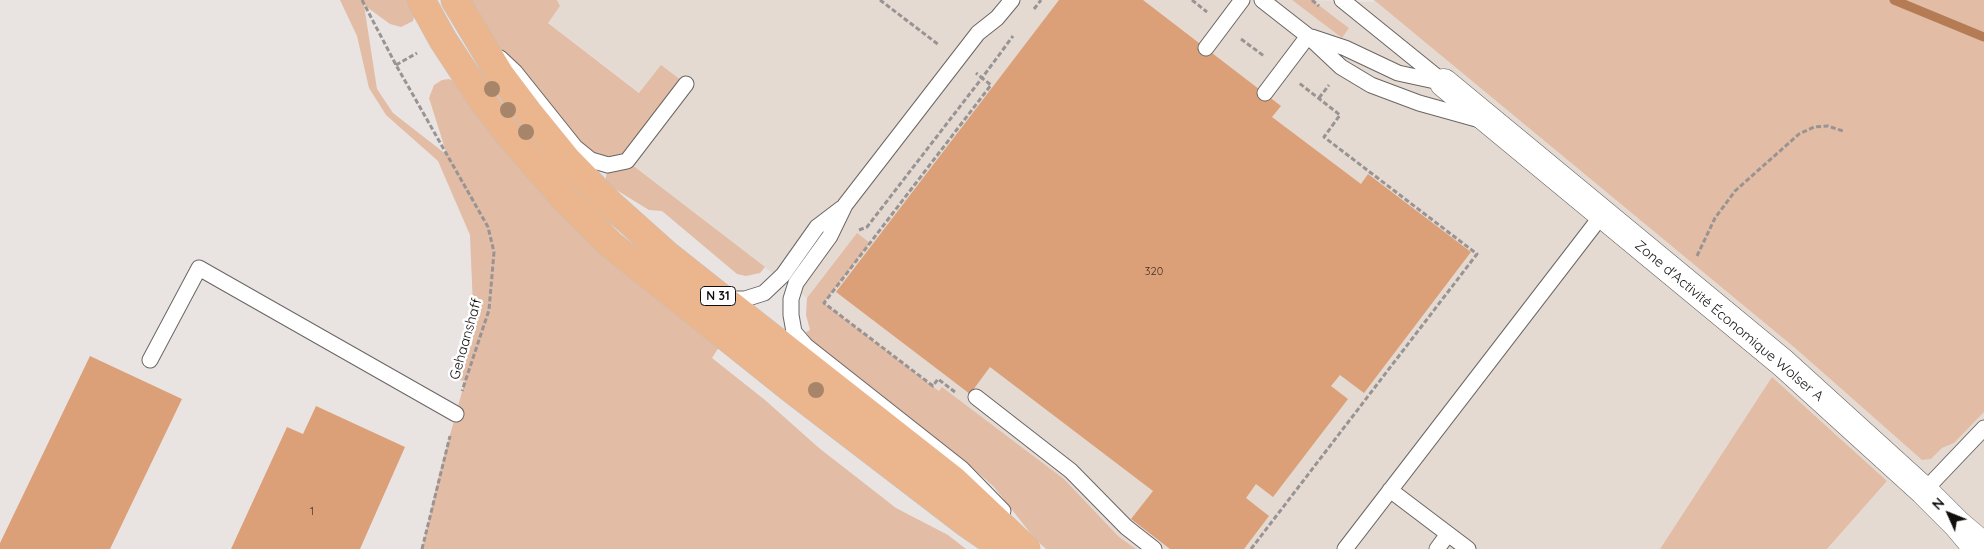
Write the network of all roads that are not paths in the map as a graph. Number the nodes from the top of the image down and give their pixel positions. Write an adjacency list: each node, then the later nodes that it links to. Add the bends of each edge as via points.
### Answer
1 (421, 0): 14 (main road, N 31, via 485,104)
2 (455, 0): 8 (main road, N 31)
3 (1012, 0): 15 (lane, via 997,18 978,32)
4 (1242, 0): 9 (lane)
5 (1262, 0): 7 (lane, Zone d'Activité Économique Wolser A)
6 (1342, 0): 10 (lane, Zone d'Activité Économique Wolser A)
7 (1308, 36): 10 (lane, Zone d'Activité Économique Wolser A, via 1345,48 1398,73); 12 (lane); 13 (lane, Zone d'Activité Économique Wolser A, via 1341,67 1370,85)
8 (476, 37): 11 (lane, via 515,72 575,147 591,160 608,165 627,161); 17 (main road, N 31, via 511,90 568,160 624,216)
9 (1206, 48)
10 (1444, 83): 13 (street, Zone d'Activité Économique Wolser A)
11 (686, 84)
12 (1265, 93)
13 (1496, 125): 16 (street, Zone d'Activité Économique Wolser A)
14 (524, 154): 17 (main road, via 560,176 620,236 682,287 700,296); 27 (main road, N 31, via 610,244 794,392)
15 (845, 205): 17 (lane, via 817,228 783,275 764,294 745,299); 29 (lane, via 830,236 796,284 791,299 794,332 806,346 962,469 988,494)
16 (1602, 215): 22 (lane); 23 (street, Zone d'Activité Économique Wolser A, via 1783,363)
17 (722, 299): 28 (main road, N 31, via 953,480)
18 (150, 360): 20 (lane, via 199,268)
19 (976, 397): 30 (lane, via 1071,471 1126,527)
20 (456, 414)
21 (1984, 428): 23 (lane)
22 (1390, 490): 25 (lane); 31 (lane)
23 (1924, 491): 24 (street, Zone d'Activité Économique Wolser A)
24 (1957, 524): 26 (street, Zone d'Activité Économique Wolser A); 34 (street, Zone d'Activité Économique Wolser A)
25 (1448, 534): 32 (lane); 33 (lane)
26 (1984, 547)
27 (1004, 549)
28 (1026, 549)
29 (1034, 549)
30 (1154, 549)
31 (1345, 549)
32 (1437, 549)
33 (1468, 549)
34 (1978, 549)

